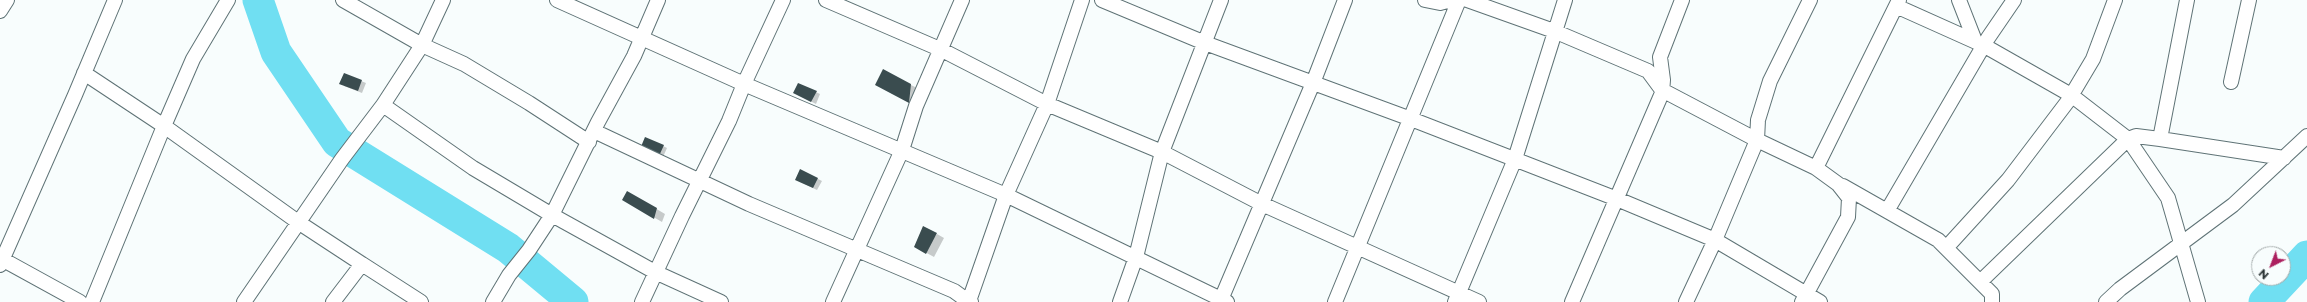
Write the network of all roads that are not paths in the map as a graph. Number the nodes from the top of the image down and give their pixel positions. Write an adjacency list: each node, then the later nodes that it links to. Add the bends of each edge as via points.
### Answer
1 (7, 0): 28 (street)
2 (114, 0): 35 (street)
3 (228, 0): 44 (street, via 193,59)
4 (343, 0): 33 (street)
5 (443, 0): 33 (street)
6 (557, 0): 30 (street)
7 (658, 0): 30 (street)
8 (783, 0): 38 (street)
9 (826, 0): 34 (street)
10 (962, 0): 34 (street)
11 (1082, 0): 41 (street)
12 (1102, 0): 31 (street)
13 (1221, 0): 31 (street)
14 (1345, 0): 37 (street)
15 (1425, 0): 16 (street, via 1440,3)
16 (1451, 0)
17 (1459, 0): 43 (street)
18 (1467, 0): 29 (street)
19 (1565, 0): 29 (street)
20 (1682, 0): 39 (street, via 1660,57)
21 (1810, 0): 49 (street, via 1770,81 1758,120)
22 (1959, 0): 32 (street)
23 (2014, 0): 32 (street)
24 (2115, 0): 40 (street, via 2092,59)
25 (2187, 0): 48 (street)
26 (2249, 0): 36 (street)
27 (1897, 3): 32 (street); 54 (street)
28 (0, 11)
29 (1554, 31): 39 (street, via 1648,71); 53 (street)
30 (642, 37): 38 (street); 45 (street)
31 (1205, 43): 37 (street); 51 (street)
32 (1979, 43): 40 (street); 60 (street)
33 (422, 45): 42 (street); 45 (street, via 464,64)
34 (942, 50): 41 (street); 50 (street, via 916,106)
35 (84, 73): 44 (street); 69 (street)
36 (2231, 82)
37 (1313, 83): 43 (street); 59 (street)
38 (744, 84): 50 (street); 55 (street, via 730,121)
39 (1662, 90): 49 (street); 58 (street)
40 (2071, 95): 47 (street); 65 (street, via 2008,180)
41 (1047, 104): 51 (street); 57 (street)
42 (383, 105): 61 (street, via 473,168); 62 (street)
43 (1411, 118): 53 (street); 66 (street)
44 (164, 126): 62 (street); 77 (street)
45 (592, 136): 55 (street); 61 (street)
46 (2307, 136): 52 (street)
47 (2128, 139): 48 (street, via 2136,136); 64 (street, via 2168,198); 72 (street)
48 (2160, 139): 52 (street)
49 (1757, 140): 54 (street); 63 (street)
50 (902, 150): 57 (street); 67 (street)
51 (1162, 152): 59 (street); 68 (street)
52 (2284, 158): 64 (street, via 2233,205)
53 (1516, 159): 58 (street); 74 (street)
54 (1816, 168): 56 (street)
55 (700, 180): 67 (street); 71 (street)
56 (1838, 184): 60 (street); 73 (street, via 1849,198 1848,217)
57 (1006, 195): 68 (street); 85 (street)
58 (1617, 199): 63 (street); 89 (street)
59 (1262, 204): 66 (street); 75 (street)
60 (1887, 211): 65 (street, via 1938,240)
61 (552, 215): 71 (street); 81 (street)
62 (298, 222): 70 (street); 78 (street)
63 (1715, 240): 73 (street); 90 (street)
64 (2182, 243): 93 (street); 94 (street)
65 (1946, 248): 72 (street)
66 (1357, 249): 74 (street); 87 (street)
67 (857, 251): 84 (street); 85 (street, via 954,291)
68 (1136, 257): 75 (street); 86 (street)
69 (1, 261): 76 (street)
70 (362, 264): 79 (street); 80 (street)
71 (655, 272): 82 (street); 83 (street)
72 (1980, 282): 92 (street, via 1992,294)
73 (1804, 297): 91 (street)
74 (1457, 298): 88 (street)
75 (1223, 301)
76 (80, 302)
77 (92, 302)
78 (244, 302)
79 (333, 302)
80 (421, 302)
81 (493, 302)
82 (642, 302)
83 (721, 302)
84 (833, 302)
85 (970, 302)
86 (1120, 302)
87 (1335, 302)
88 (1479, 302)
89 (1572, 302)
90 (1686, 302)
91 (1820, 302)
92 (1992, 302)
93 (2106, 302)
94 (2198, 302)

